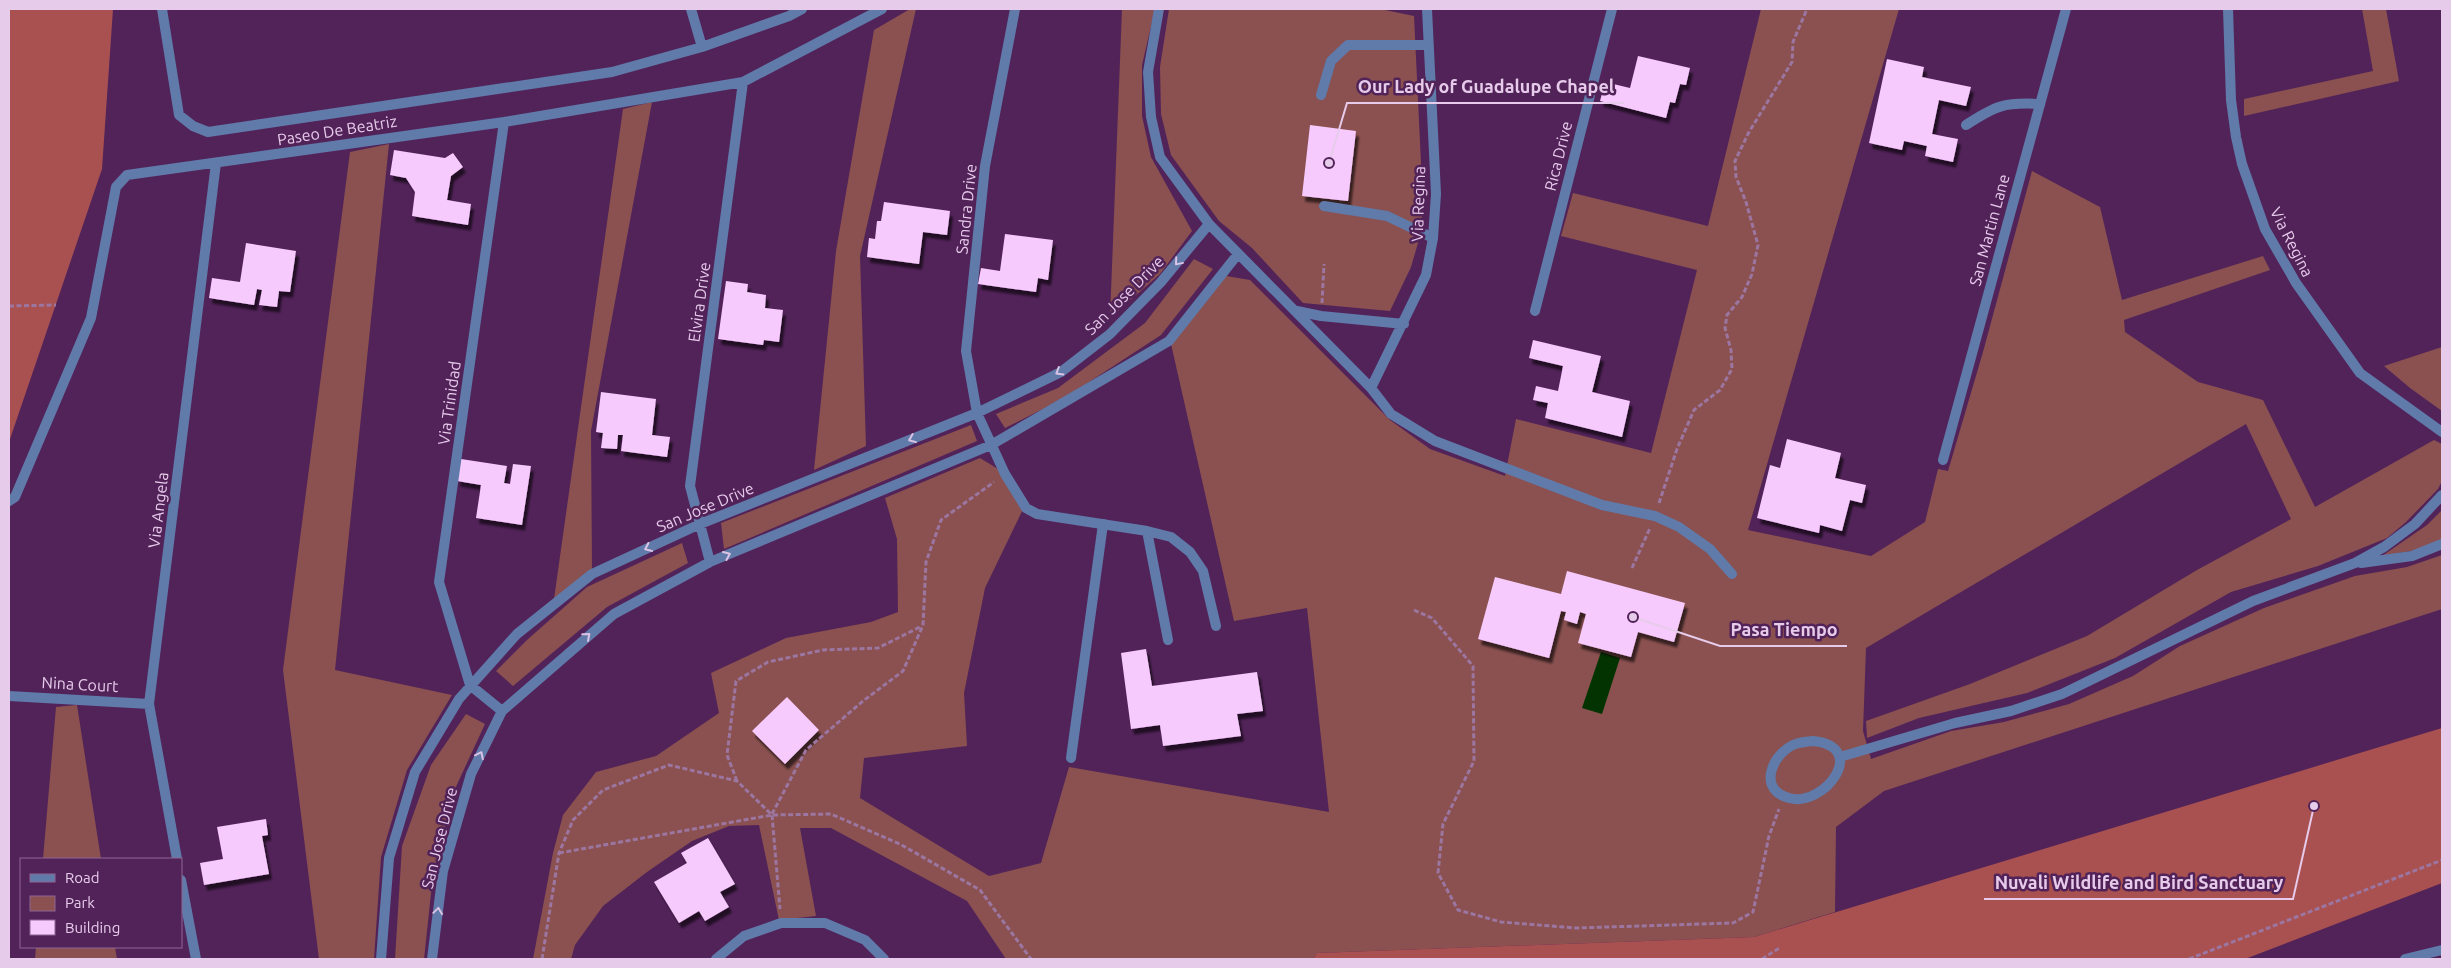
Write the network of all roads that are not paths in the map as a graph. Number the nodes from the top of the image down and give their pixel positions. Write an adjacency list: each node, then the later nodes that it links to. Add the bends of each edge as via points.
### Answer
1 (162, 9): 12 (street, via 179,115 208,132 612,72)
2 (691, 9): 12 (street)
3 (802, 9): 12 (street)
4 (882, 9): 13 (street, Paseo De Beatriz)
5 (1015, 9): 27 (street, Sandra Drive, via 985,166 966,351)
6 (1160, 9): 20 (street, via 1148,72 1151,117 1160,157)
7 (1427, 9): 11 (street, Via Regina)
8 (1612, 9): 24 (street, Rica Drive)
9 (2066, 9): 15 (street, San Martin Lane)
10 (2228, 9): 28 (street, Via Regina, via 2230,83 2236,136 2242,164 2266,229 2296,283 2360,373)
11 (1428, 46): 14 (street, via 1348,45 1331,61); 21 (street, Via Regina, via 1436,194)
12 (702, 47)
13 (743, 82): 16 (street, Paseo De Beatriz); 33 (street, Elvira Drive, via 690,486)
14 (1321, 94)
15 (2040, 104): 17 (street, via 2013,103 1996,107); 30 (street, San Martin Lane)
16 (504, 122): 18 (street, Paseo De Beatriz); 42 (street, Via Trinidad, via 439,582)
17 (1966, 125)
18 (216, 163): 32 (street, Paseo De Beatriz, via 127,175 116,186 91,318 15,498); 44 (street, Via Angela)
19 (1324, 206): 21 (street, via 1387,216)
20 (1209, 224): 22 (street); 27 (street, San Jose Drive, one-way to 27, via 1161,282 1110,334 1061,372)
21 (1433, 238): 25 (street, Via Regina, via 1426,275)
22 (1238, 254): 23 (street); 29 (street, San Jose Drive, via 1169,341)
23 (1297, 311): 25 (street); 26 (street)
24 (1535, 311)
25 (1404, 324): 26 (street, Via Regina)
26 (1371, 388): 39 (street, via 1391,414 1435,441 1602,505 1655,516 1679,527 1710,549)
27 (977, 413): 29 (street, Sandra Drive); 33 (street, San Jose Drive, one-way to 33)
28 (2442, 432)
29 (991, 445): 34 (street, Sandra Drive, via 1026,508 1037,514); 37 (street, San Jose Drive, one-way to 29)
30 (1944, 460)
31 (2442, 495): 38 (street, via 2415,524)
32 (9, 501)
33 (700, 524): 37 (street, Elvira Drive); 42 (street, San Jose Drive, one-way to 42, via 584,579 517,634)
34 (1103, 524): 35 (street, Sandra Drive); 47 (street)
35 (1147, 531): 40 (street, Sandra Drive, via 1172,537 1190,552 1203,571); 41 (street)
36 (2442, 544): 38 (street, via 2412,556)
37 (710, 562): 45 (street, San Jose Drive, one-way to 37, via 614,614)
38 (2355, 563): 46 (street, via 2253,600 2062,694)
39 (1732, 574)
40 (1216, 626)
41 (1168, 640)
42 (470, 685): 45 (street); 52 (street, San Jose Drive, via 415,772 388,858)
43 (9, 696): 44 (street, Nina Court)
44 (149, 704): 48 (street, Via Angela)
45 (502, 711): 53 (street, San Jose Drive, one-way to 45, via 443,871 450,844 470,774)
46 (1840, 757): 46 (street, via 1833,747 1823,742 1792,745 1775,759 1770,778 1772,787 1784,796 1800,798 1822,790 1837,774)
47 (1071, 758)
48 (178, 858)
49 (182, 885): 51 (street)
50 (2442, 950): 56 (street)
51 (196, 959)
52 (381, 959)
53 (432, 959)
54 (716, 959): 55 (street, via 744,936 781,923 825,923 864,940)
55 (884, 959)
56 (2405, 959)

